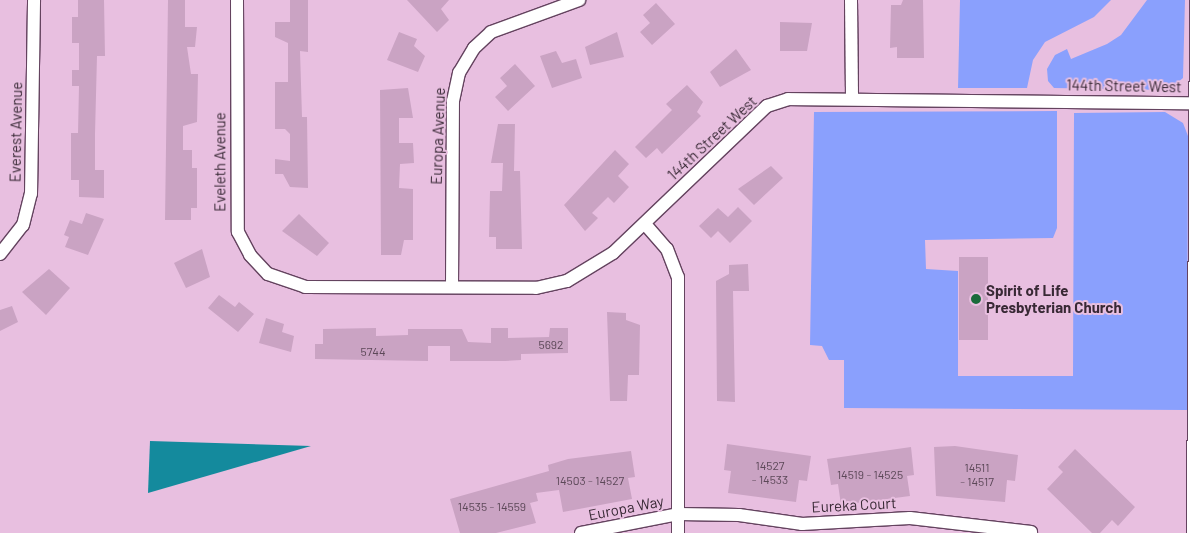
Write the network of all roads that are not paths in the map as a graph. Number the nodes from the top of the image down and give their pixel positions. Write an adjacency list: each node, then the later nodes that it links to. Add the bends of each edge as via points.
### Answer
1 (34, 0): 9 (street, Everest Avenue, via 31,194 23,225)
2 (237, 0): 10 (street, Eveleth Avenue, via 238,232 250,255 268,274)
3 (579, 0): 11 (street, Europa Avenue, via 491,32 474,48 459,73 453,101)
4 (851, 0): 6 (street)
5 (1199, 0): 7 (main road)
6 (852, 99): 7 (street, 144th Street West); 8 (street, 144th Street West, via 788,99 767,106)
7 (1200, 103): 16 (main road)
8 (645, 224): 11 (street, 144th Street West, via 595,267 568,281 536,288); 12 (street, via 667,249 678,277)
9 (0, 254)
10 (305, 287): 11 (street, 144th Street West)
11 (452, 287)
12 (678, 514): 13 (street, Eureka Court, via 740,515 802,524 910,518); 14 (street, Europa Way); 15 (street)
13 (1031, 532)
14 (580, 533)
15 (678, 533)
16 (1196, 533)

